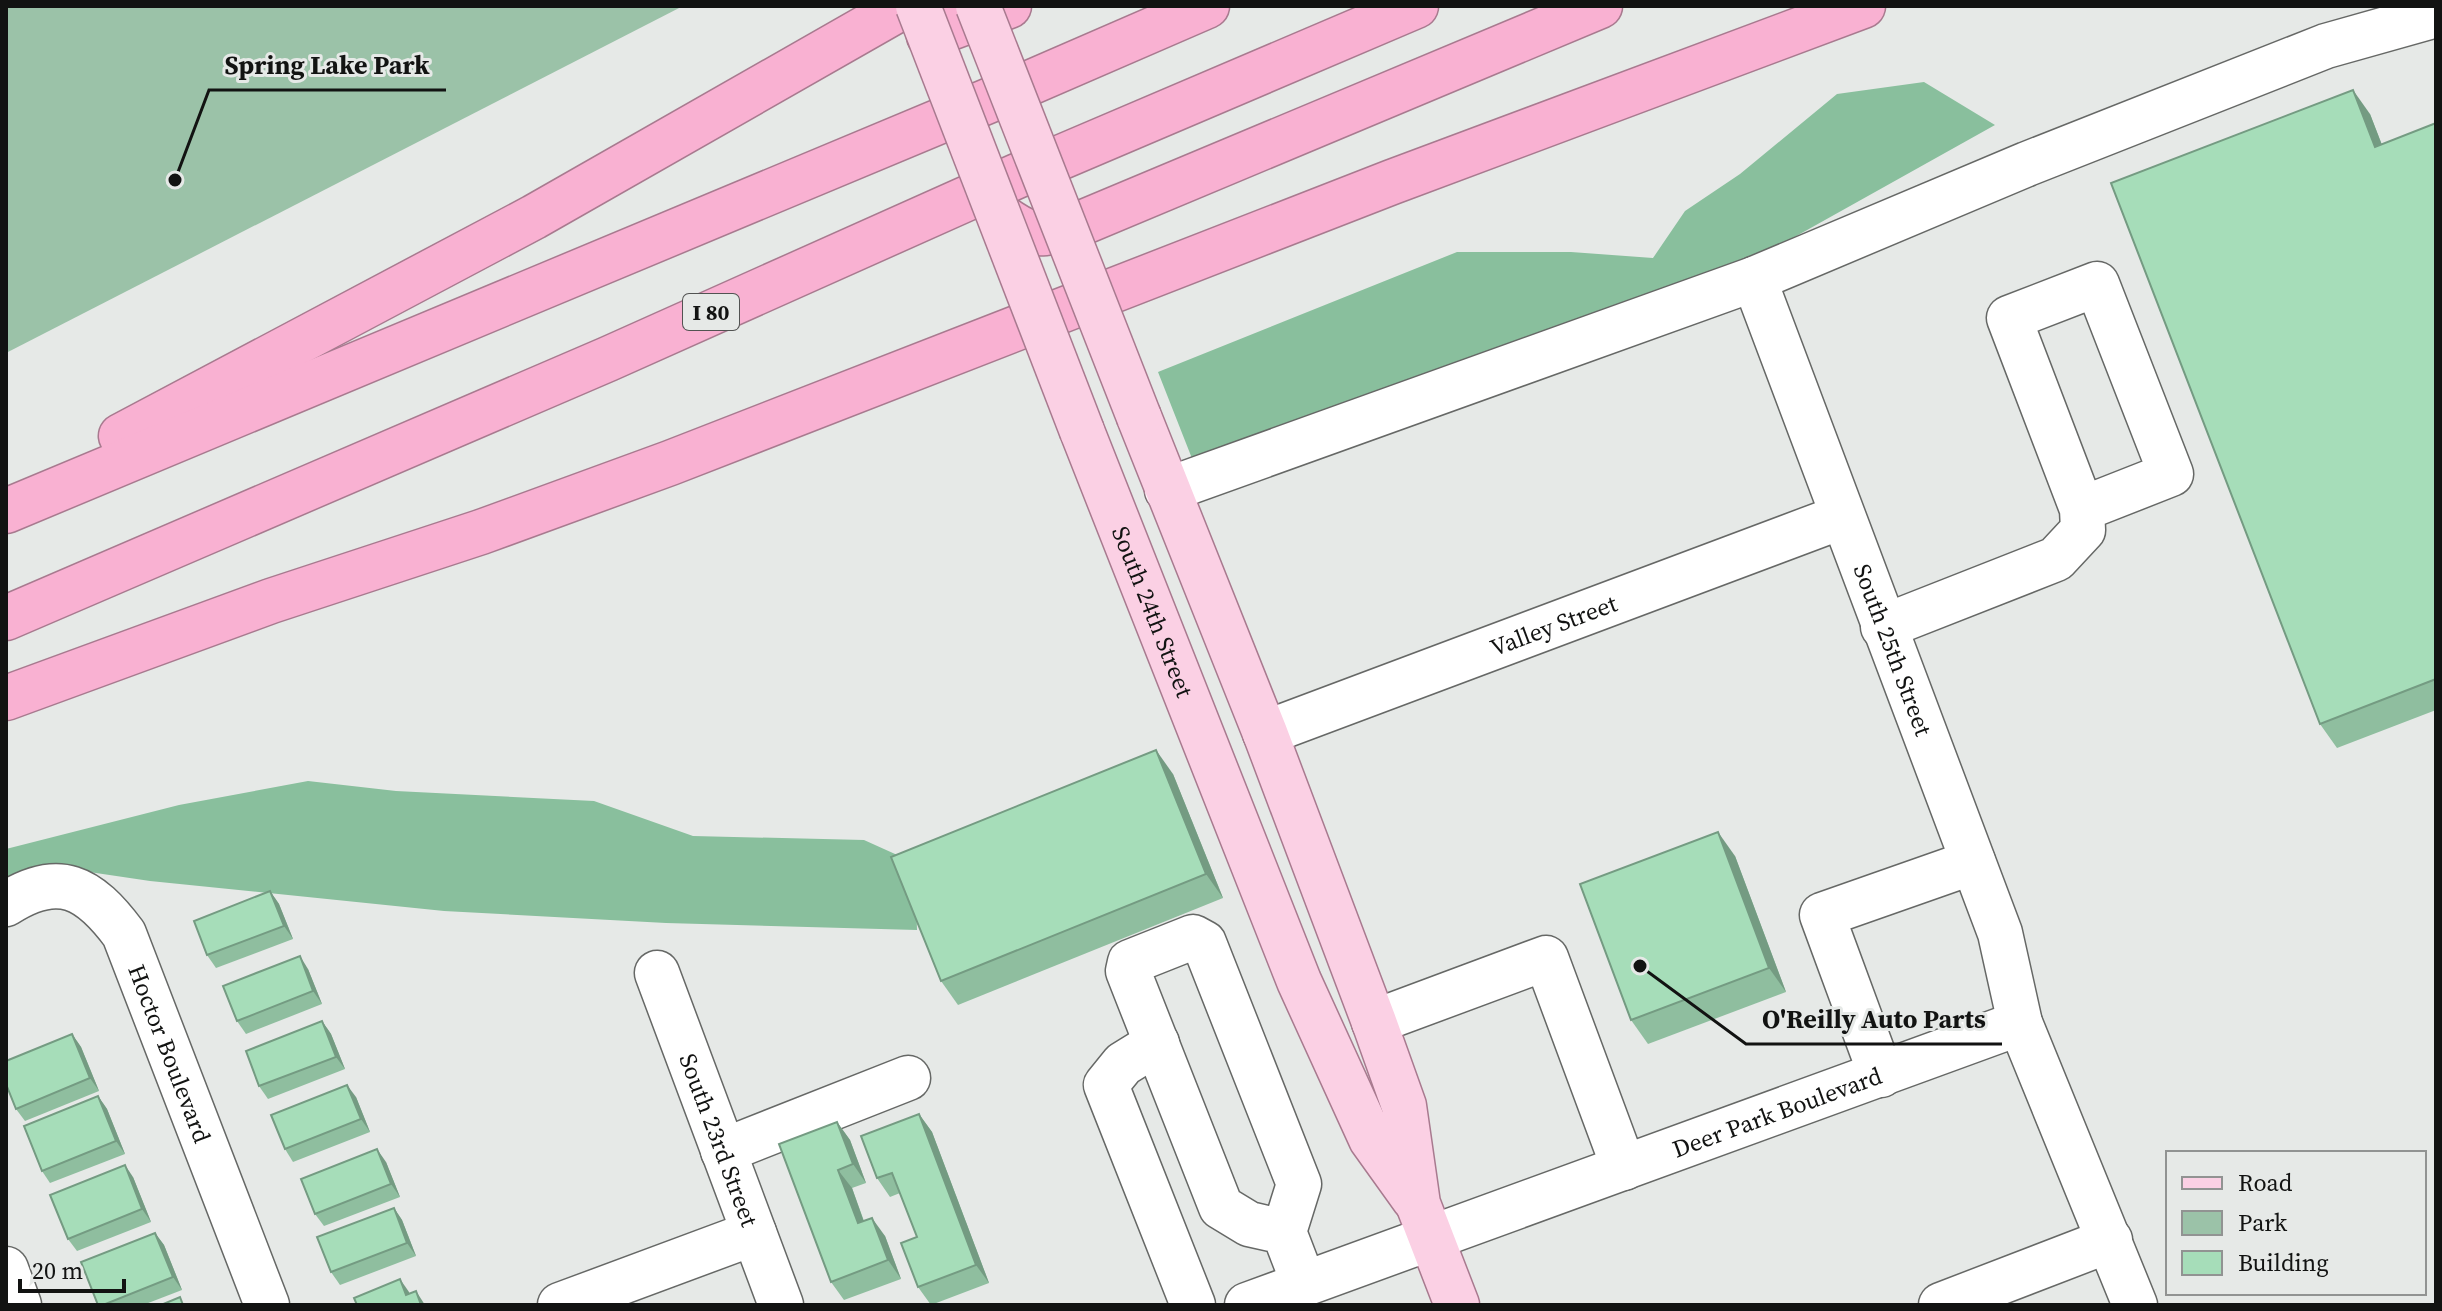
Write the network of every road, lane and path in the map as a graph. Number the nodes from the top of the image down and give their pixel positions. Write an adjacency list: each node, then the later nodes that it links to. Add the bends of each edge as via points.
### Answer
1 (1207, 6): 15 (highway)
2 (1416, 6): 17 (highway, I 80)
3 (1600, 6): 10 (highway)
4 (1863, 6): 6 (highway)
5 (990, 10): 8 (highway); 10 (main road, South 24th Street, bridge)
6 (1840, 13): 19 (highway, via 670,463)
7 (2436, 15): 11 (street, via 2326,46)
8 (917, 16): 9 (main road, South 24th Street, bridge); 13 (highway)
9 (1001, 216): 10 (highway, via 1037,235); 31 (main road, South 24th Street, bridge, via 1299,981 1371,1139)
10 (1065, 230): 12 (main road, South 24th Street, bridge)
11 (1754, 279): 12 (street); 16 (street, South 25th Street)
12 (1167, 490): 20 (main road, South 24th Street)
13 (6, 497)
14 (2082, 509): 14 (street, via 2171,474 2097,284 2009,318); 18 (street, via 2083,530 2056,559)
15 (6, 511)
16 (1841, 517): 18 (street, South 25th Street); 20 (street, Valley Street)
17 (6, 618)
18 (1883, 627): 21 (street, South 25th Street)
19 (6, 698)
20 (1265, 733): 24 (main road, South 24th Street)
21 (1973, 862): 25 (street, South 25th Street, via 2000,933); 27 (street, via 1822,915)
22 (6, 904): 38 (street, Hoctor Boulevard, via 48,885 70,888 106,910 124,934)
23 (657, 973): 29 (street, South 23rd Street)
24 (1374, 1022): 30 (street, via 1546,958); 31 (main road, South 24th Street, via 1404,1106)
25 (2020, 1023): 27 (street, Deer Park Boulevard); 34 (street)
26 (1157, 1043): 32 (street, via 1221,1207 1249,1224); 32 (street, via 1128,971 1130,962 1193,937 1204,943 1299,1184); 41 (street, via 1123,1064 1106,1085)
27 (1881, 1075): 30 (street, Deer Park Boulevard)
28 (908, 1078): 29 (street)
29 (723, 1151): 33 (street, South 23rd Street)
30 (1624, 1168): 31 (street, Deer Park Boulevard)
31 (1424, 1222): 36 (street, Deer Park Boulevard); 43 (main road, South 24th Street)
32 (1284, 1232): 36 (street)
33 (754, 1233): 39 (street); 40 (street, South 23rd Street)
34 (2110, 1240): 44 (street); 45 (street)
35 (6, 1269): 37 (street)
36 (1304, 1284): 42 (street, Deer Park Boulevard)
37 (19, 1305)
38 (267, 1305)
39 (560, 1305)
40 (781, 1305)
41 (1193, 1305)
42 (1247, 1305)
43 (1457, 1305)
44 (1941, 1305)
45 (2135, 1305)

